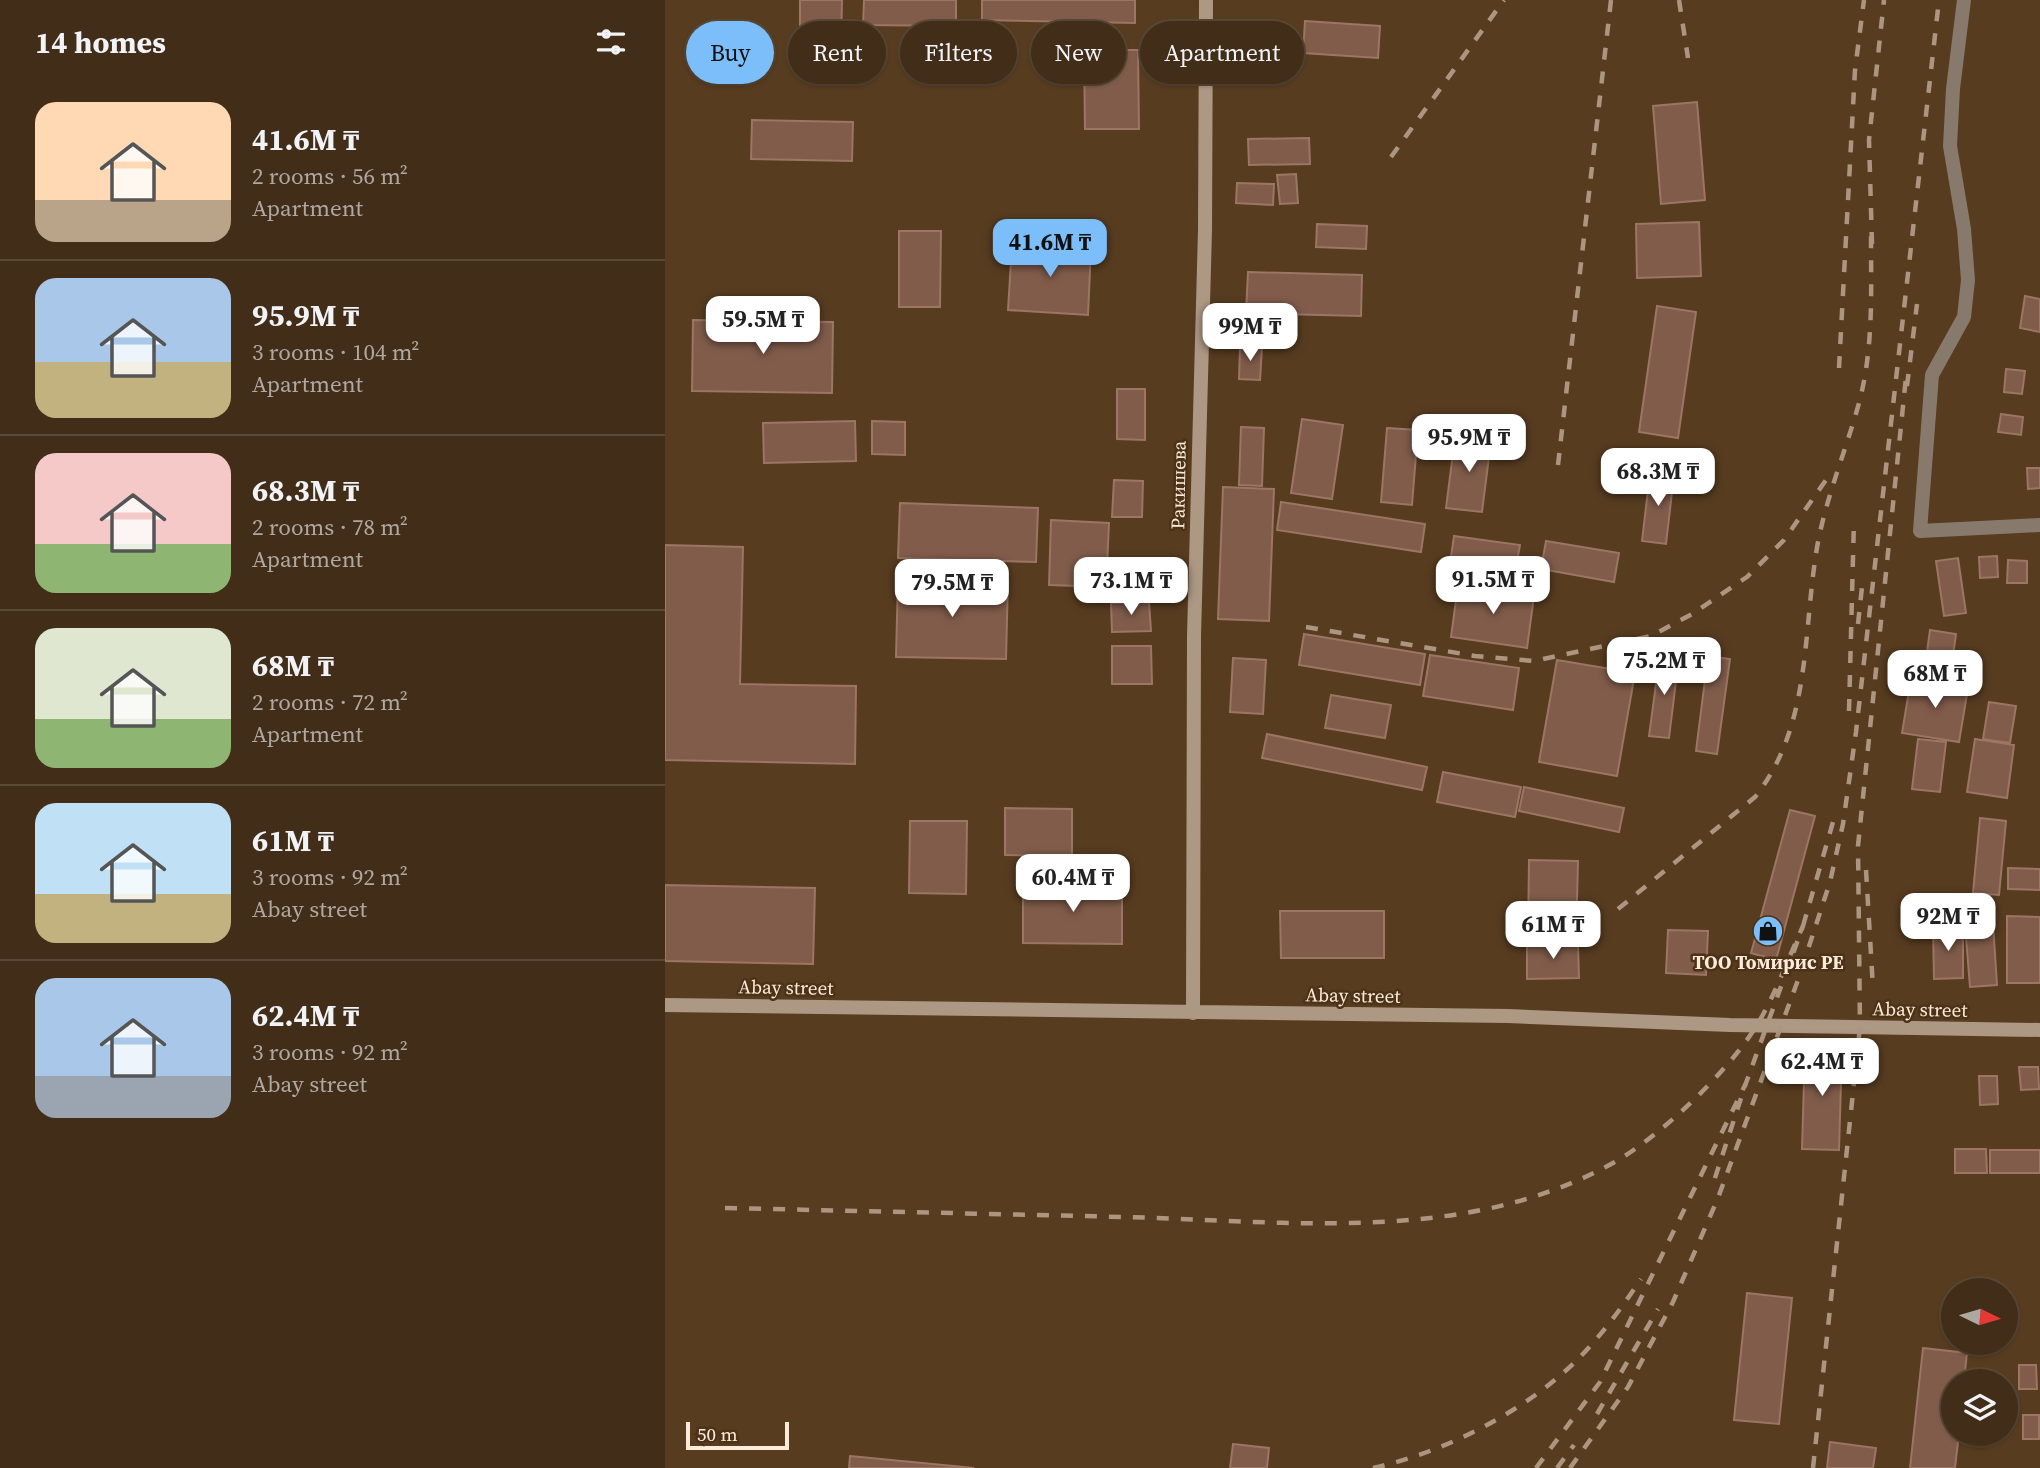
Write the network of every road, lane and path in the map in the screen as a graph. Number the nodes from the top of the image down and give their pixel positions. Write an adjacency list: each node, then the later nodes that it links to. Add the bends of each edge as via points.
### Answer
1 (1206, 0): 5 (street, Ракишева, via 1194,636)
2 (1964, 0): 3 (street, via 1950,146 1968,280 1964,317 1932,375 1920,531)
3 (2040, 525)
4 (665, 1005): 5 (street, Abay street)
5 (1193, 1013): 6 (street, Abay street)
6 (2040, 1030)

